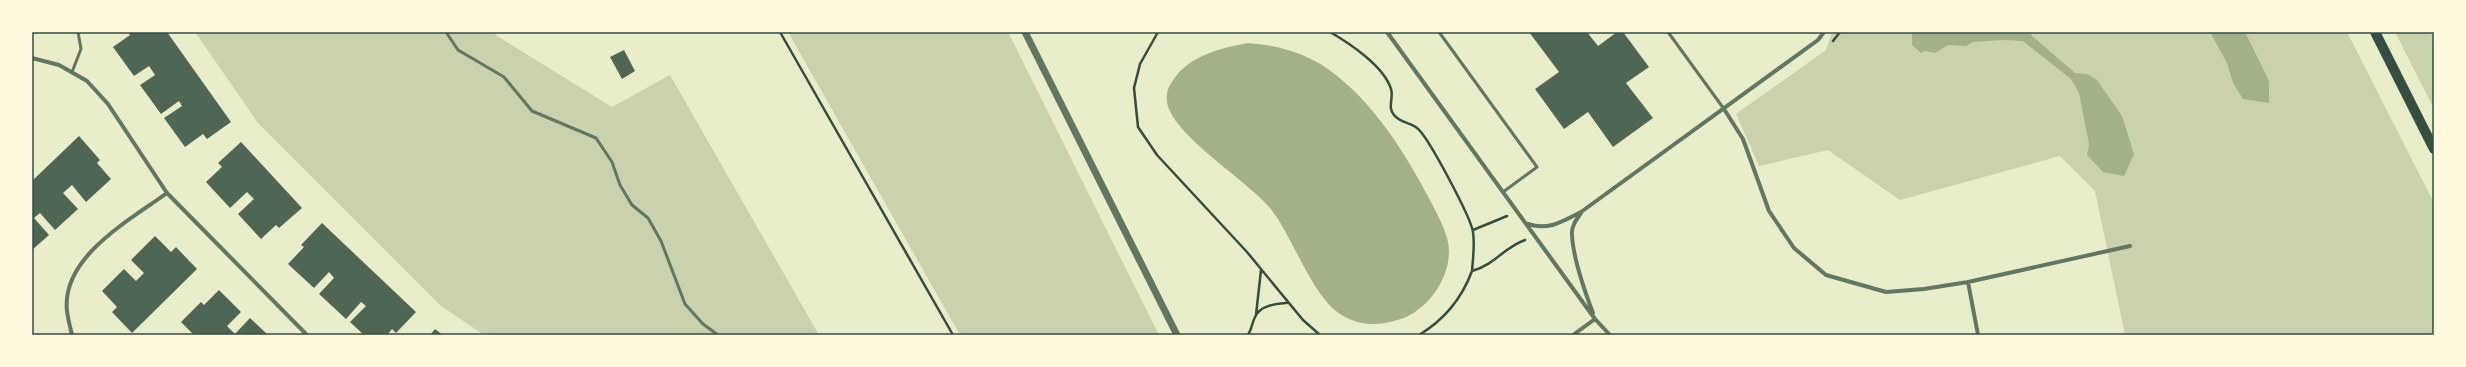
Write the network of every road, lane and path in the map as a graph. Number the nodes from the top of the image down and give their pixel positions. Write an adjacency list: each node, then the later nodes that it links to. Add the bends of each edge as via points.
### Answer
1 (78, 32): 13 (lane, via 82,48)
2 (446, 32): 32 (lane, via 458,50 504,77 532,111 596,138 612,162 620,185 632,205 648,218 661,242 685,304 703,324)
3 (780, 32): 33 (path)
4 (1025, 32): 34 (street)
5 (1158, 32): 24 (path, via 1140,64 1134,88 1138,127 1157,155)
6 (1330, 32): 21 (path, via 1363,55 1388,82 1392,92 1392,113 1397,119 1417,128 1428,143 1441,163)
7 (1386, 32): 16 (street)
8 (1439, 32): 16 (lane, via 1537,167)
9 (1668, 32): 14 (lane)
10 (1824, 32): 14 (street, via 1818,40)
11 (2375, 32): 15 (main road)
12 (32, 58): 13 (street, via 59,65)
13 (72, 72): 17 (street, via 87,81 108,104)
14 (1724, 108): 18 (street); 26 (street, via 1743,139 1769,211 1794,248 1826,275 1886,292)
15 (2434, 149)
16 (1503, 192): 20 (street)
17 (167, 193): 30 (street, via 96,245 81,264 68,294 67,310); 31 (street)
18 (1581, 212): 20 (street, via 1553,226 1540,228); 29 (street, via 1574,223 1572,235 1584,289)
19 (1507, 216): 21 (path)
20 (1528, 224): 29 (street)
21 (1473, 230): 25 (path)
22 (1530, 238): 25 (path, via 1515,244 1492,264)
23 (2130, 246): 26 (street)
24 (1261, 270): 27 (path); 28 (path)
25 (1472, 271): 37 (path, via 1465,290 1454,305)
26 (1968, 282): 40 (street)
27 (1287, 303): 28 (path, via 1267,307); 36 (path)
28 (1256, 315): 35 (path)
29 (1595, 319): 38 (street); 39 (street)
30 (72, 335)
31 (307, 335)
32 (718, 335)
33 (953, 335)
34 (1177, 335)
35 (1248, 335)
36 (1320, 335)
37 (1419, 335)
38 (1573, 335)
39 (1610, 335)
40 (1978, 335)

